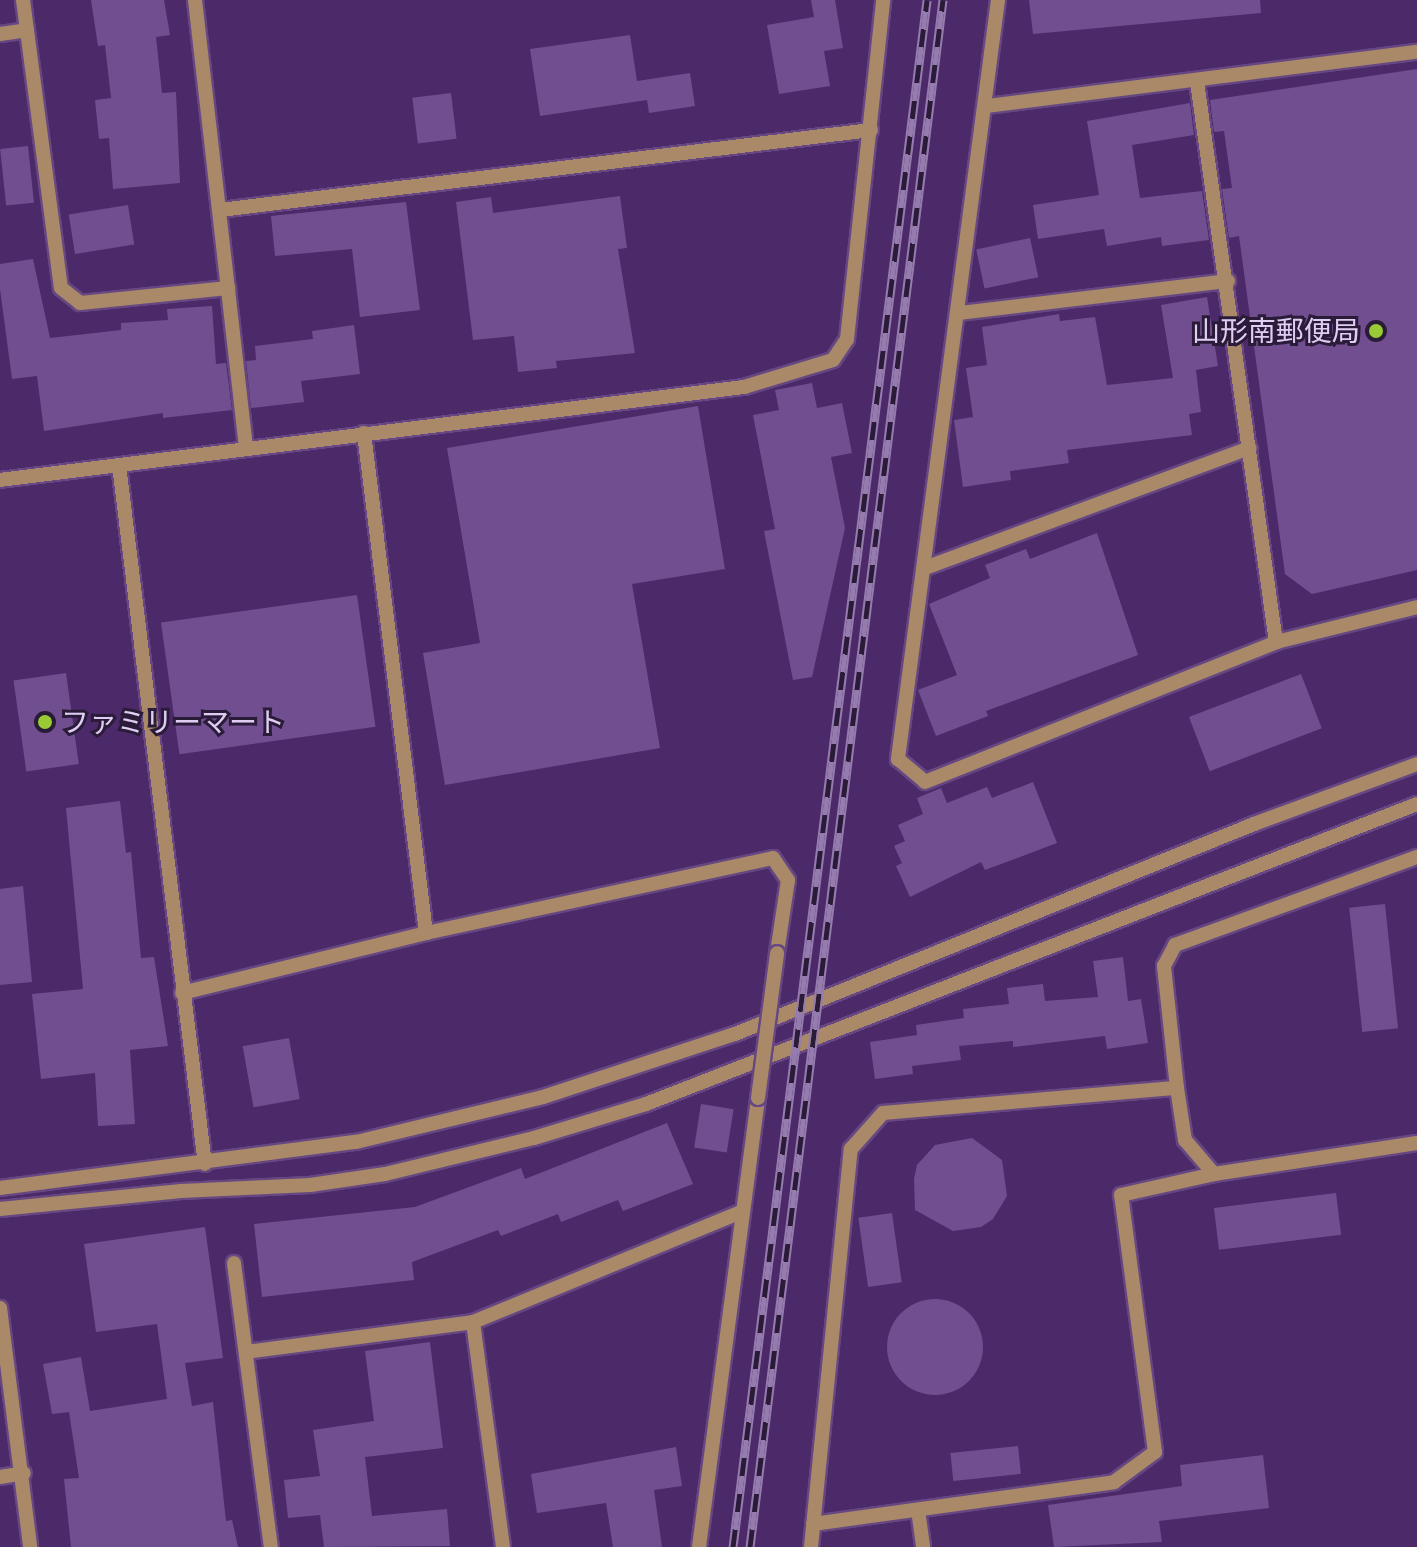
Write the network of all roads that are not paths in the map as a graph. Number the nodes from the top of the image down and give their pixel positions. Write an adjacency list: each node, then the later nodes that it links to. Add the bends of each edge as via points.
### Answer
1 (23, 0): 5 (street)
2 (195, 0): 11 (street)
3 (883, 0): 10 (street)
4 (998, 0): 9 (street)
5 (27, 30): 6 (street); 13 (street, via 61,288 80,303)
6 (0, 34)
7 (1417, 52): 8 (street)
8 (1197, 82): 9 (street); 12 (street)
9 (987, 106): 14 (street)
10 (871, 130): 11 (street); 15 (street, via 847,339 833,360 744,387)
11 (220, 210): 13 (street)
12 (1228, 281): 14 (street); 17 (street)
13 (228, 288): 16 (street)
14 (959, 313): 20 (street)
15 (364, 433): 16 (street); 26 (street)
16 (246, 448): 18 (street)
17 (1249, 448): 20 (street); 22 (street)
18 (119, 465): 19 (street); 27 (street)
19 (0, 480)
20 (925, 568): 22 (street, via 898,759 925,782)
21 (1417, 607): 22 (street)
22 (1276, 642)
23 (1417, 764): 30 (street, via 1254,824 749,1028 543,1097 386,1136)
24 (1417, 804): 33 (street, via 646,1104 534,1138 325,1183)
25 (1417, 857): 28 (street, via 1175,945 1164,966)
26 (426, 933): 27 (street); 34 (street, bridge, via 773,858 788,880)
27 (182, 993): 30 (street)
28 (1177, 1088): 31 (street, via 1185,1140); 42 (street, via 883,1113 851,1149)
29 (1417, 1143): 31 (street)
30 (205, 1164): 32 (street)
31 (1214, 1174): 41 (street, via 1121,1195 1155,1452 1114,1482)
32 (0, 1188)
33 (0, 1209)
34 (741, 1212): 37 (street); 46 (street)
35 (234, 1263): 38 (street)
36 (0, 1308): 39 (street)
37 (473, 1322): 38 (street); 45 (street)
38 (246, 1352): 44 (street)
39 (24, 1473): 40 (street); 43 (street)
40 (0, 1477)
41 (918, 1510): 42 (street); 48 (street)
42 (813, 1524): 47 (street)
43 (30, 1547)
44 (271, 1547)
45 (503, 1547)
46 (699, 1547)
47 (811, 1547)
48 (923, 1547)

